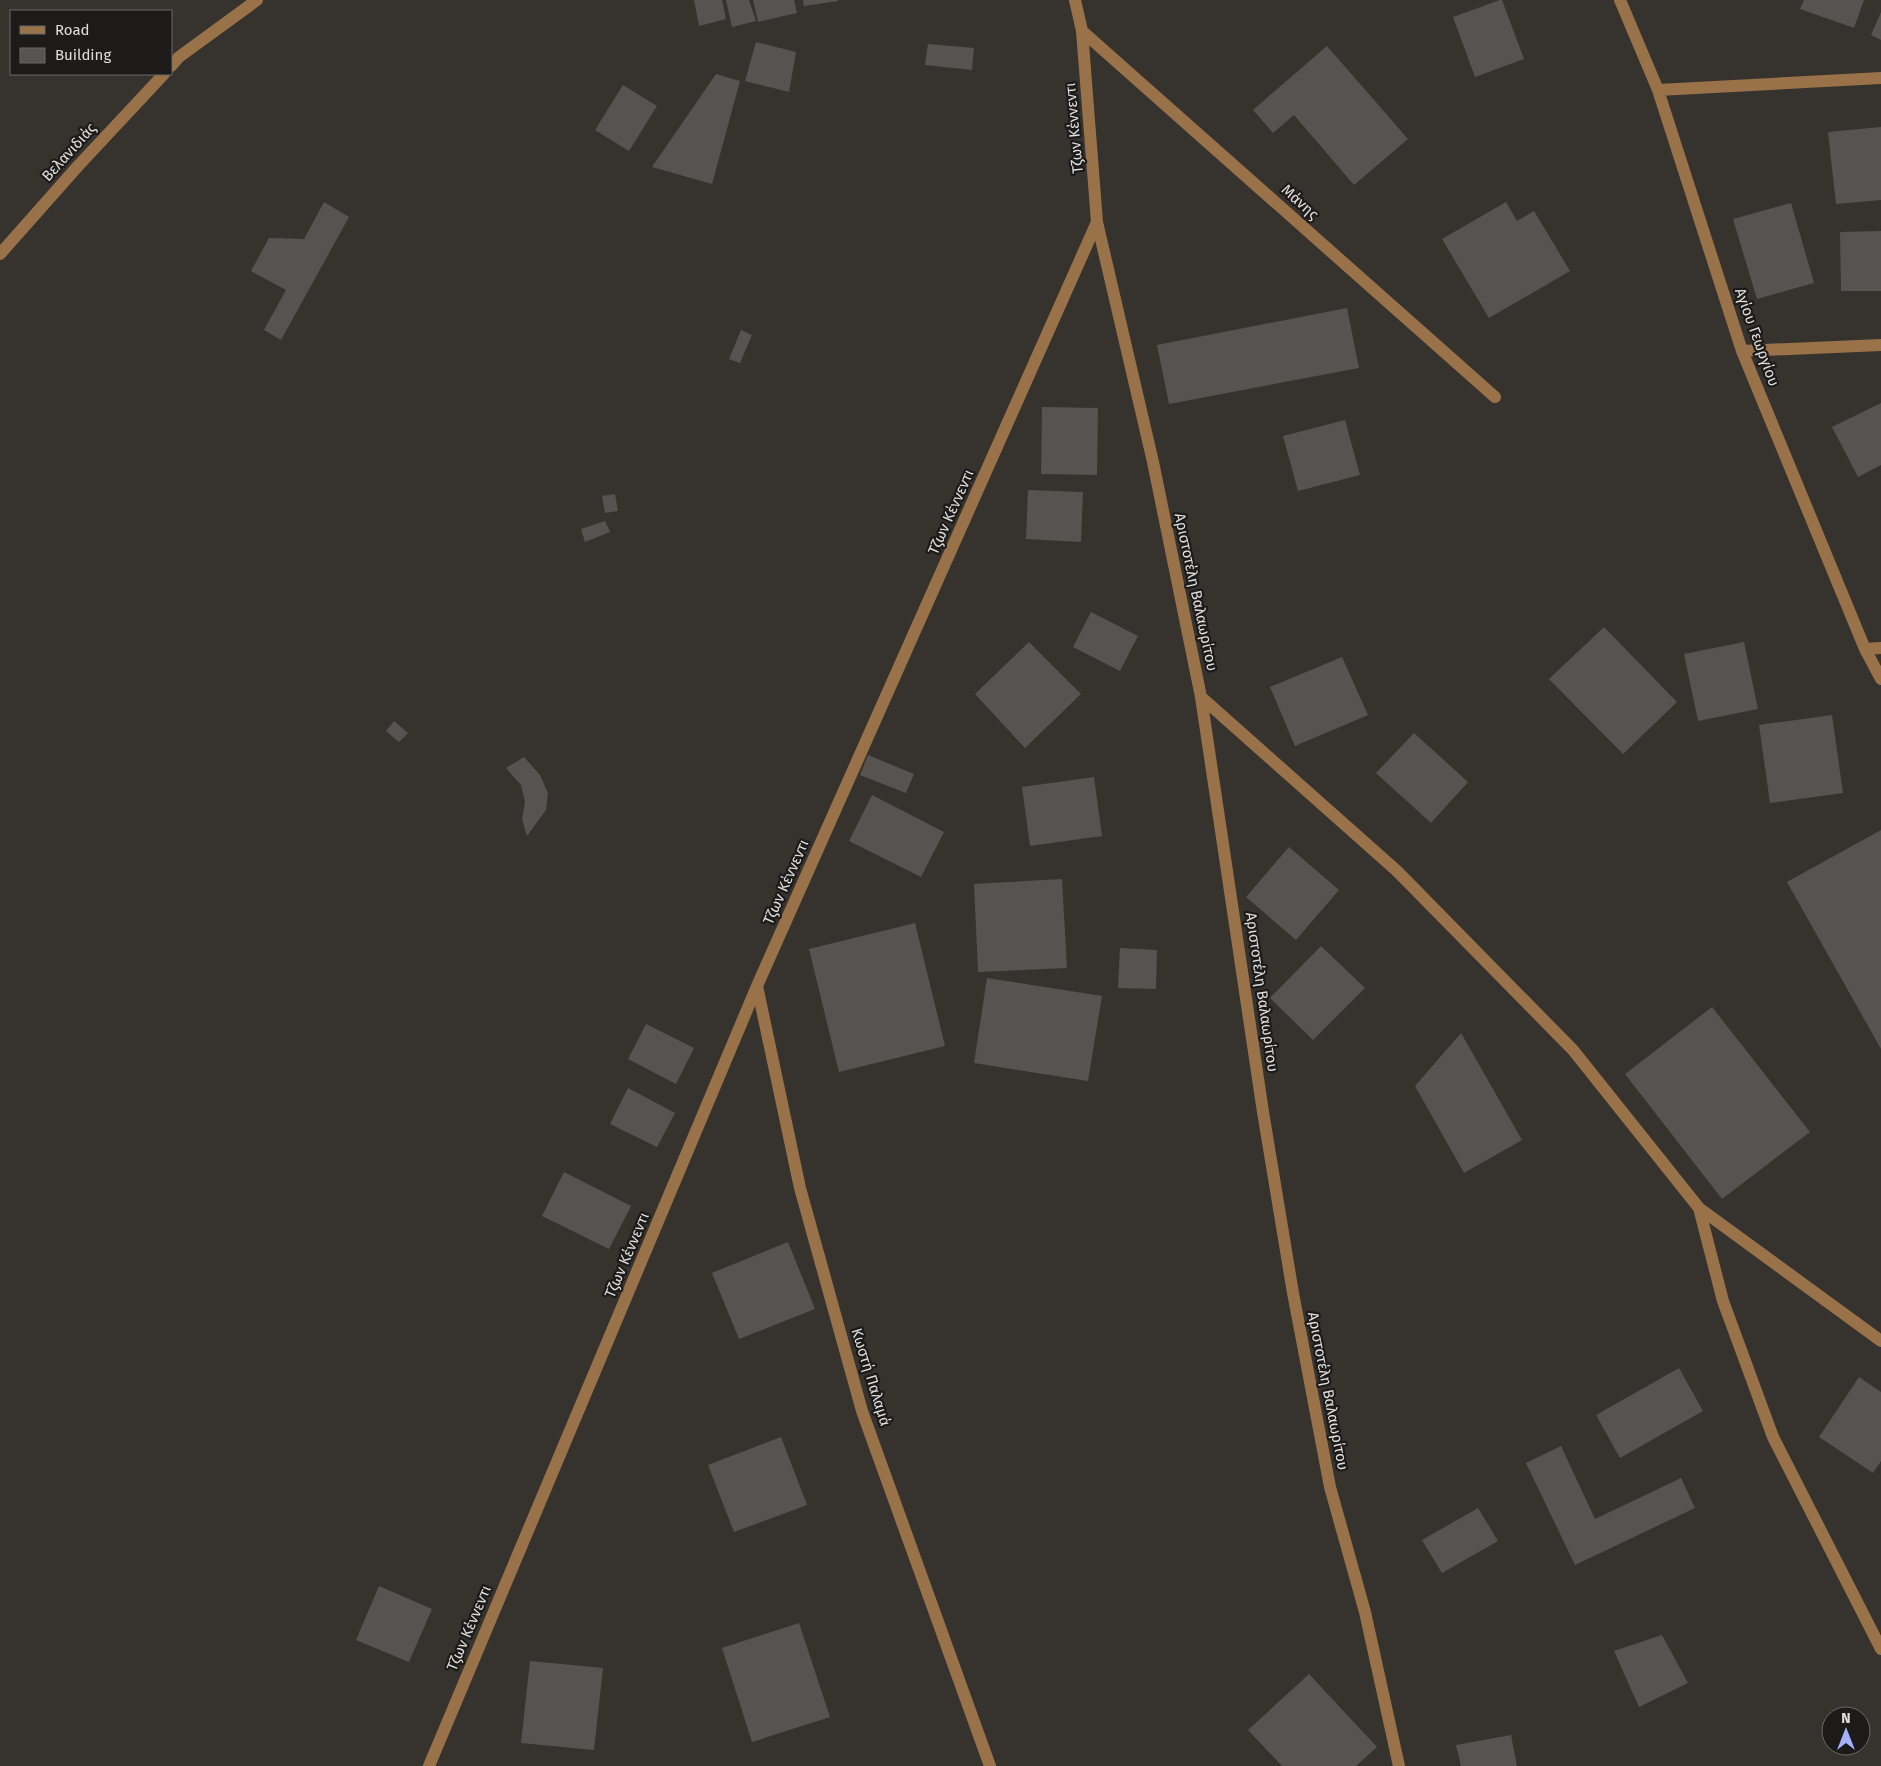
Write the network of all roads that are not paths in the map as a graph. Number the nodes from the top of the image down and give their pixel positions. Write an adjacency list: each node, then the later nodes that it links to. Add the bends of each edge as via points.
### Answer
1 (257, 0): 5 (street)
2 (1075, 0): 4 (street, Τζων Κέννεντι)
3 (1620, 0): 8 (street, Αγίου Γεωργίου)
4 (1082, 31): 9 (street, Τζων Κέννεντι); 13 (street, Μάνης)
5 (172, 65)
6 (163, 75): 10 (street, Βελανιδιάς)
7 (1881, 78): 8 (street)
8 (1658, 90): 12 (street, Αγίου Γεωργίου)
9 (1097, 222): 17 (street, Αριστοτέλη Βαλαωρίτου, via 1153,462); 18 (street, Τζων Κέννεντι)
10 (0, 254)
11 (1881, 345): 12 (street)
12 (1742, 351): 14 (street, Αγίου Γεωργίου)
13 (1495, 397)
14 (1865, 648): 15 (street); 16 (street, Αγίου Γεωργίου)
15 (1881, 648)
16 (1881, 679)
17 (1201, 697): 19 (street, via 1397,871 1573,1050); 24 (street, Αριστοτέλη Βαλαωρίτου, via 1294,1302 1330,1487 1365,1612)
18 (757, 986): 22 (street, Τζων Κέννεντι); 23 (street, Κωστή Παλαμά, via 800,1188 862,1411)
19 (1699, 1208): 20 (street); 21 (street, via 1723,1301 1773,1437)
20 (1881, 1341)
21 (1881, 1649)
22 (429, 1766)
23 (990, 1766)
24 (1399, 1766)

